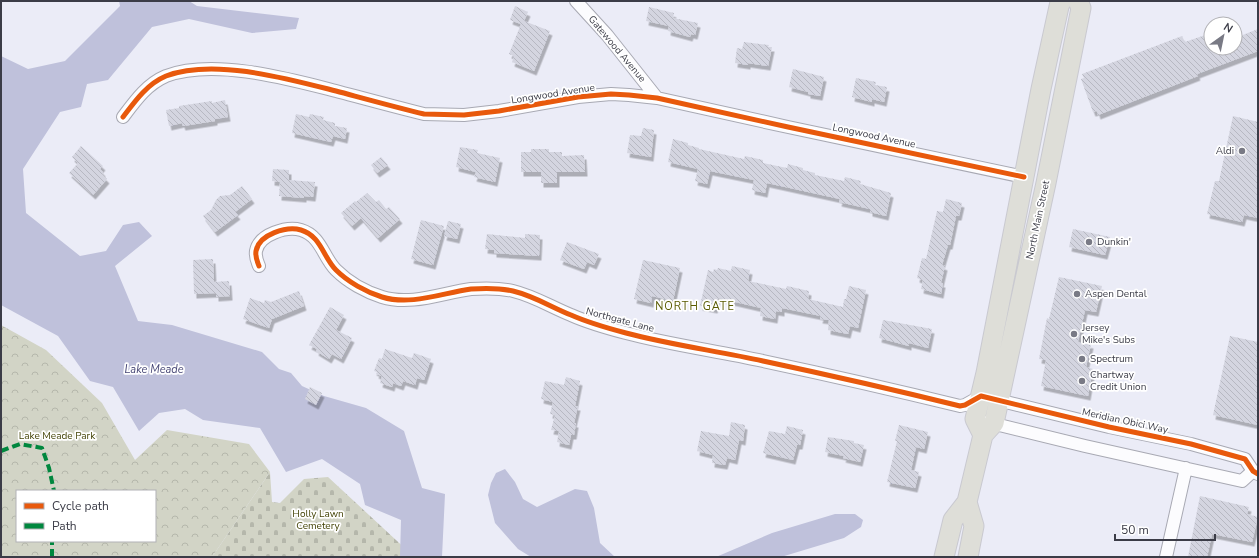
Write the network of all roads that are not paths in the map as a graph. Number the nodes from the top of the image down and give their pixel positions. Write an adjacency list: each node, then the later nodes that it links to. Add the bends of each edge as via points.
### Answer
1 (576, 1): 4 (street, Gatewood Avenue, via 607,35)
2 (1062, 1): 6 (main road, North Main Street)
3 (1078, 1): 8 (main road, North Main Street, via 1081,8)
4 (657, 98): 5 (street, Longwood Avenue, via 611,94 464,115 424,114 287,79 203,69 184,71 152,83); 6 (street, Longwood Avenue)
5 (123, 117)
6 (1024, 177): 9 (main road, North Main Street)
7 (259, 266): 9 (street, Northgate Lane, via 256,258 258,245 278,232 296,229 315,238 335,269 346,279 364,290 383,297 415,300 472,289 512,291 528,295 598,326 960,406)
8 (999, 400): 9 (main road, North Main Street); 11 (street, Meridian Obici Way, via 1245,459)
9 (979, 416): 10 (street, Meridian Obici Way, via 1085,446); 12 (main road, North Main Street)
10 (1186, 468): 11 (street, Meridian Obici Way, via 1242,480); 15 (street)
11 (1255, 473)
12 (967, 502): 13 (main road, North Main Street, via 952,520); 14 (main road, North Main Street, via 974,526)
13 (944, 557)
14 (968, 557)
15 (1166, 557)

